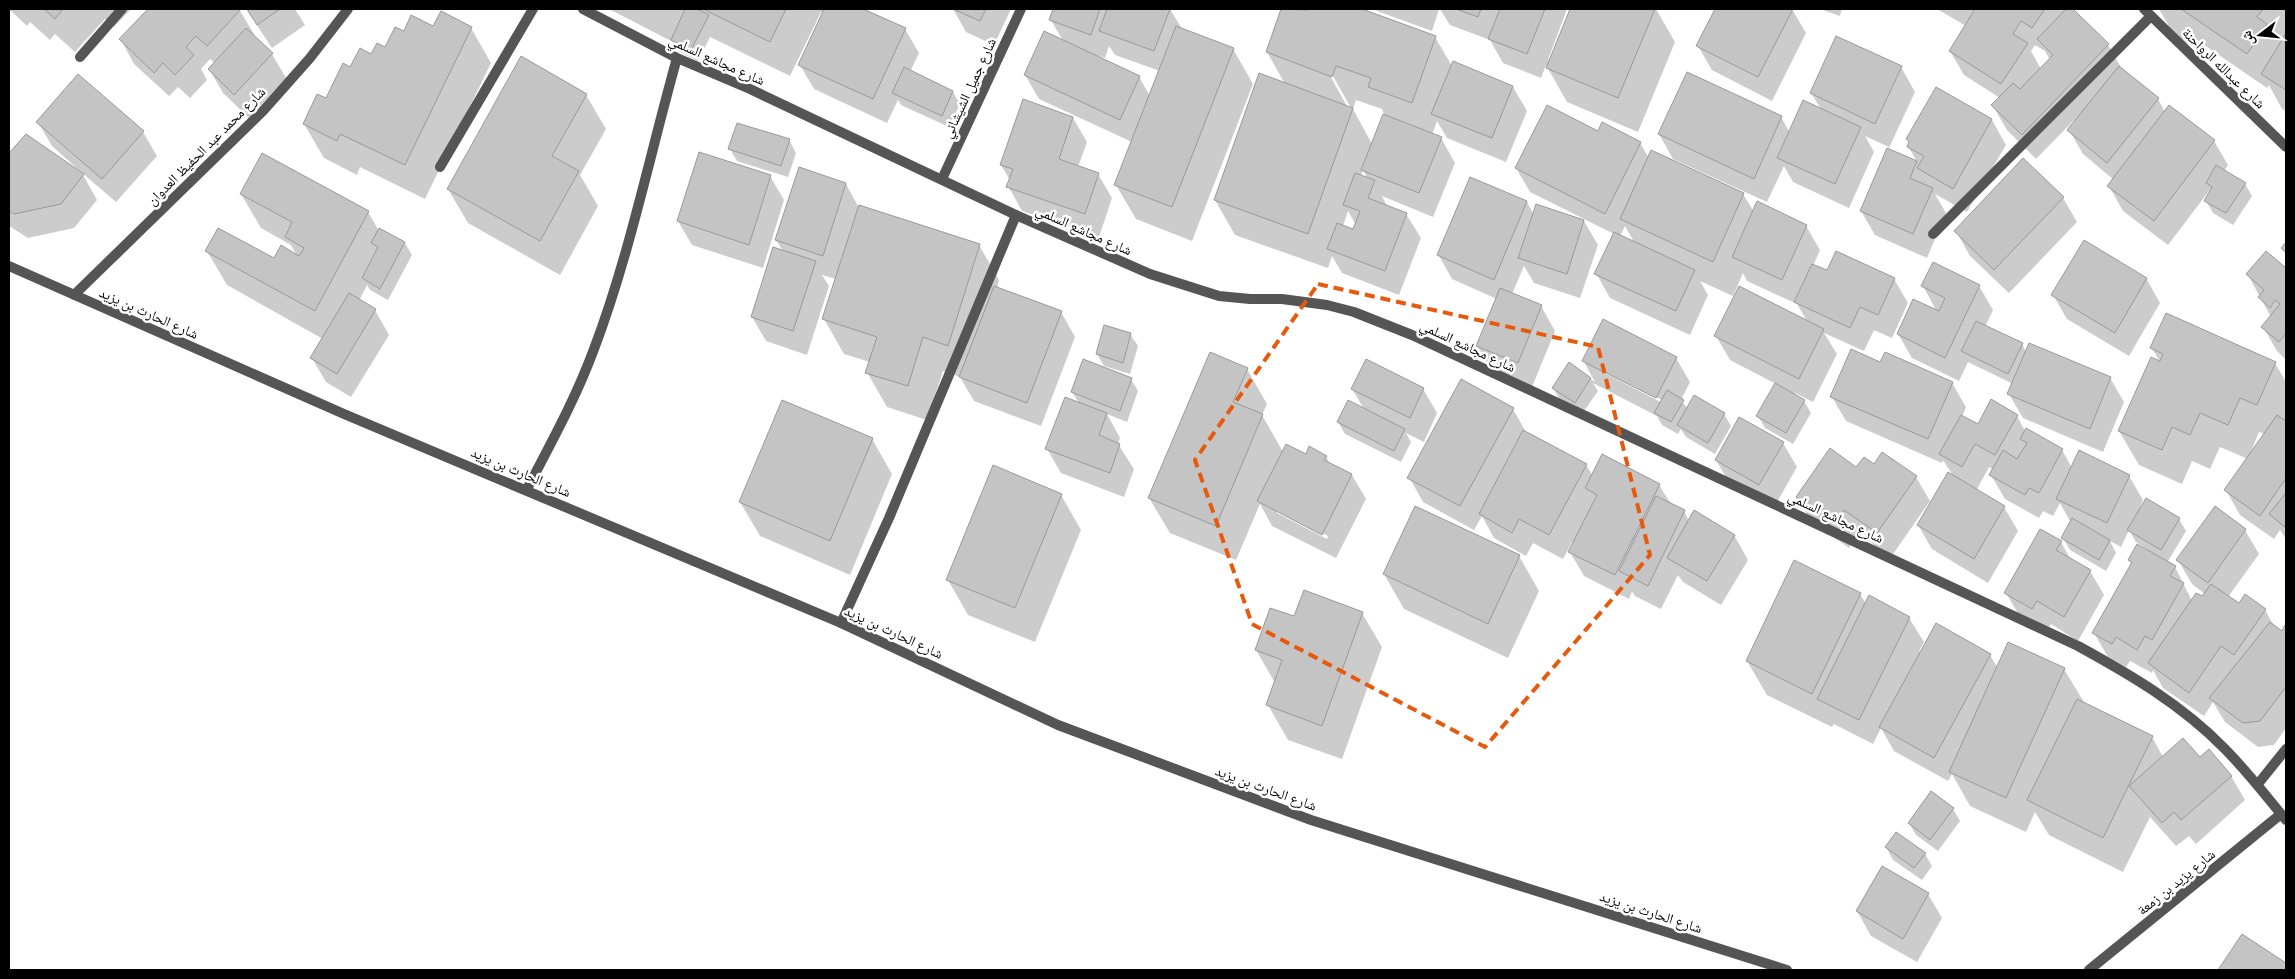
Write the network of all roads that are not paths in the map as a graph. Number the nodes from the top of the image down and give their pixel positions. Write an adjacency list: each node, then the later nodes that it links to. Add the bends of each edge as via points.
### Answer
1 (122, 9): 7 (street)
2 (348, 9): 15 (street, شارع محمد عبد الحفيظ العدوان, via 263,111)
3 (533, 9): 10 (street)
4 (583, 9): 8 (street, شارع مجاشع السلمي)
5 (1021, 9): 11 (street, شارع جميل الشيشاني)
6 (2147, 12): 9 (street, شارع عبدالله الرواحنة); 13 (street)
7 (80, 57)
8 (677, 58): 11 (street, شارع مجاشع السلمي); 16 (street, via 615,290 594,350 567,414)
9 (2286, 147)
10 (440, 167)
11 (942, 179): 12 (street, شارع مجاشع السلمي)
12 (1016, 215): 17 (street); 19 (street, شارع مجاشع السلمي, via 1150,274 1219,296 1327,305 1412,335 2086,650 2124,671 2184,712 2224,747)
13 (1933, 234)
14 (9, 266): 15 (street, شارع الحارث بن يزيد)
15 (74, 295): 16 (street, شارع الحارث بن يزيد, via 344,414)
16 (526, 489): 17 (street, شارع الحارث بن يزيد)
17 (841, 623): 21 (street, شارع الحارث بن يزيد, via 1058,724 1311,820)
18 (2286, 749): 19 (street)
19 (2258, 784): 20 (street, شارع مجاشع السلمي)
20 (2284, 817): 22 (street, شارع يزيد بن زمعة)
21 (1787, 970)
22 (2089, 970)

